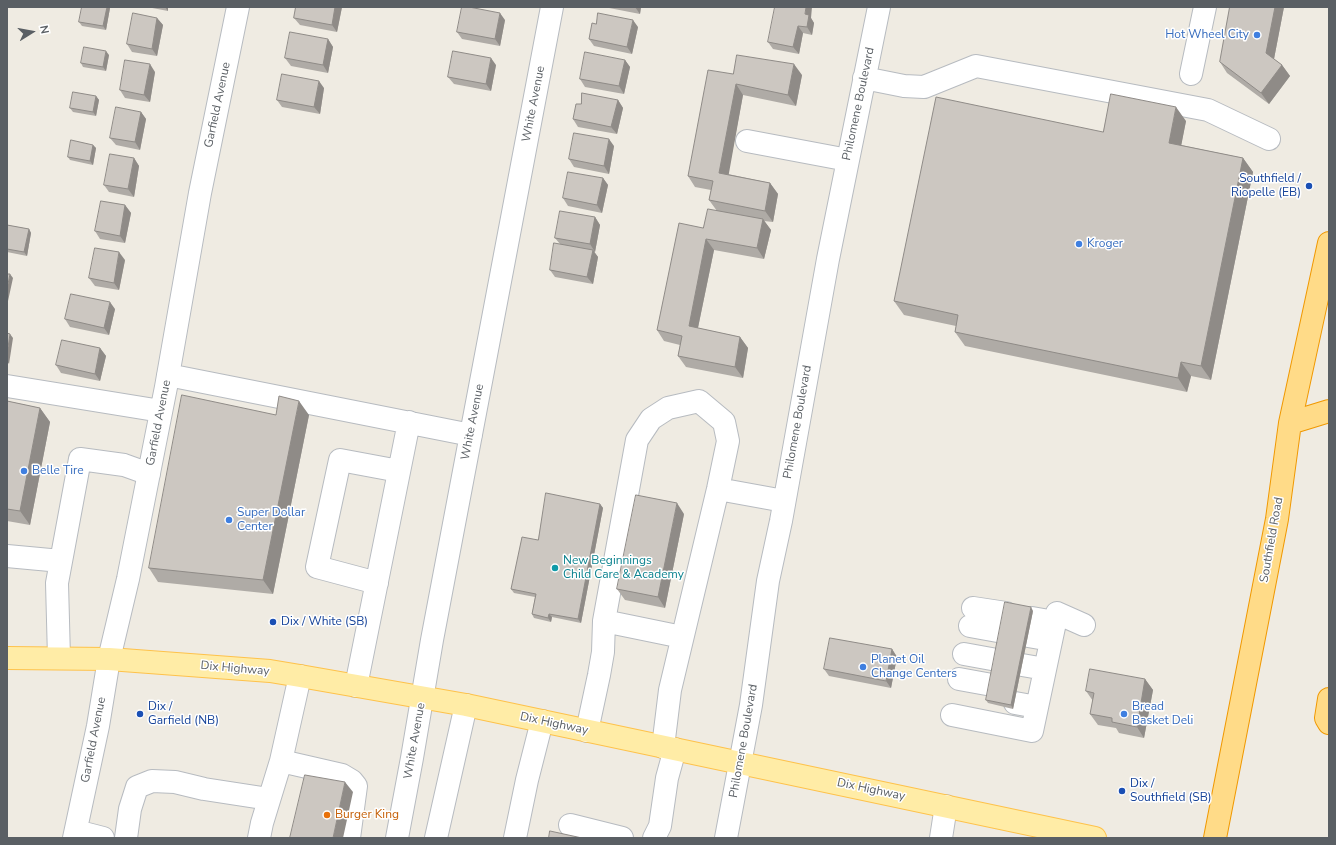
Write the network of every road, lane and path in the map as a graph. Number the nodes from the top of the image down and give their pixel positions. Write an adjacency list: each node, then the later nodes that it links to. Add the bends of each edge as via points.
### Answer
1 (238, 7): 11 (street, Garfield Avenue, via 200,193)
2 (552, 7): 17 (street, White Avenue)
3 (879, 7): 6 (street, Philomene Boulevard)
4 (1204, 7): 5 (street)
5 (1191, 74)
6 (864, 78): 7 (street, via 924,88 976,66 1208,110); 9 (street, Philomene Boulevard)
7 (1269, 139)
8 (747, 141): 9 (street)
9 (848, 160): 21 (street, Philomene Boulevard)
10 (1329, 243): 16 (highway, Southfield Road)
11 (168, 375): 13 (street, Garfield Avenue); 15 (street)
12 (7, 386): 13 (street)
13 (161, 411): 19 (street, Garfield Avenue)
14 (1329, 411): 16 (highway)
15 (409, 422): 17 (street); 18 (street)
16 (1290, 423): 71 (highway, Southfield Road, via 1277,519)
17 (471, 435): 44 (street, White Avenue)
18 (399, 471): 24 (street); 24 (street, via 340,460 317,567)
19 (149, 474): 23 (street, via 124,465 80,459); 35 (street, Garfield Avenue, via 128,579)
20 (718, 489): 21 (street); 26 (street, via 728,441 724,422 699,401 668,408 651,419 638,440); 31 (street)
21 (784, 502): 54 (street, Philomene Boulevard, via 768,581 751,705)
22 (7, 556): 23 (street)
23 (61, 561): 34 (street, via 57,583)
24 (377, 583): 40 (street)
25 (971, 617): 27 (street)
26 (604, 620): 31 (street); 51 (street, via 599,675)
27 (1004, 623)
28 (1084, 625): 30 (street, via 1057,613)
29 (1030, 627): 30 (street)
30 (1053, 631): 38 (street)
31 (682, 637): 52 (street, via 670,690)
32 (964, 654): 36 (street)
33 (7, 658): 34 (main road, Dix Highway)
34 (59, 658): 35 (main road, Dix Highway)
35 (108, 659): 39 (main road, Dix Highway, via 270,671); 58 (street, Garfield Avenue, via 98,726)
36 (997, 660)
37 (1022, 665): 38 (street)
38 (1045, 669): 46 (street)
39 (300, 676): 40 (main road, Dix Highway); 53 (street)
40 (356, 686): 44 (main road, Dix Highway)
41 (958, 686): 42 (street)
42 (991, 691)
43 (1016, 696): 46 (street)
44 (423, 697): 47 (main road, Dix Highway); 63 (street, White Avenue)
45 (1329, 699): 50 (highway, via 1326,718)
46 (1039, 700): 48 (street, via 1032,731)
47 (466, 706): 49 (main road, Dix Highway); 64 (street)
48 (952, 715)
49 (542, 721): 51 (main road, Dix Highway); 65 (street)
50 (1329, 723)
51 (587, 731): 52 (main road, Dix Highway)
52 (669, 748): 54 (main road, Dix Highway); 67 (street, via 660,826)
53 (281, 761): 55 (street); 62 (street, via 342,774 352,781 356,786)
54 (740, 763): 56 (main road, Dix Highway); 68 (street, Philomene Boulevard)
55 (269, 800): 60 (street, via 175,782 152,781 137,787 130,809); 61 (street)
56 (946, 806): 69 (street); 70 (main road, Dix Highway)
57 (570, 825): 66 (street)
58 (75, 834): 59 (street)
59 (103, 838)
60 (126, 838)
61 (259, 838)
62 (349, 838)
63 (397, 838)
64 (436, 838)
65 (515, 838)
66 (622, 838)
67 (654, 838)
68 (726, 838)
69 (941, 838)
70 (1095, 838)
71 (1215, 838)

